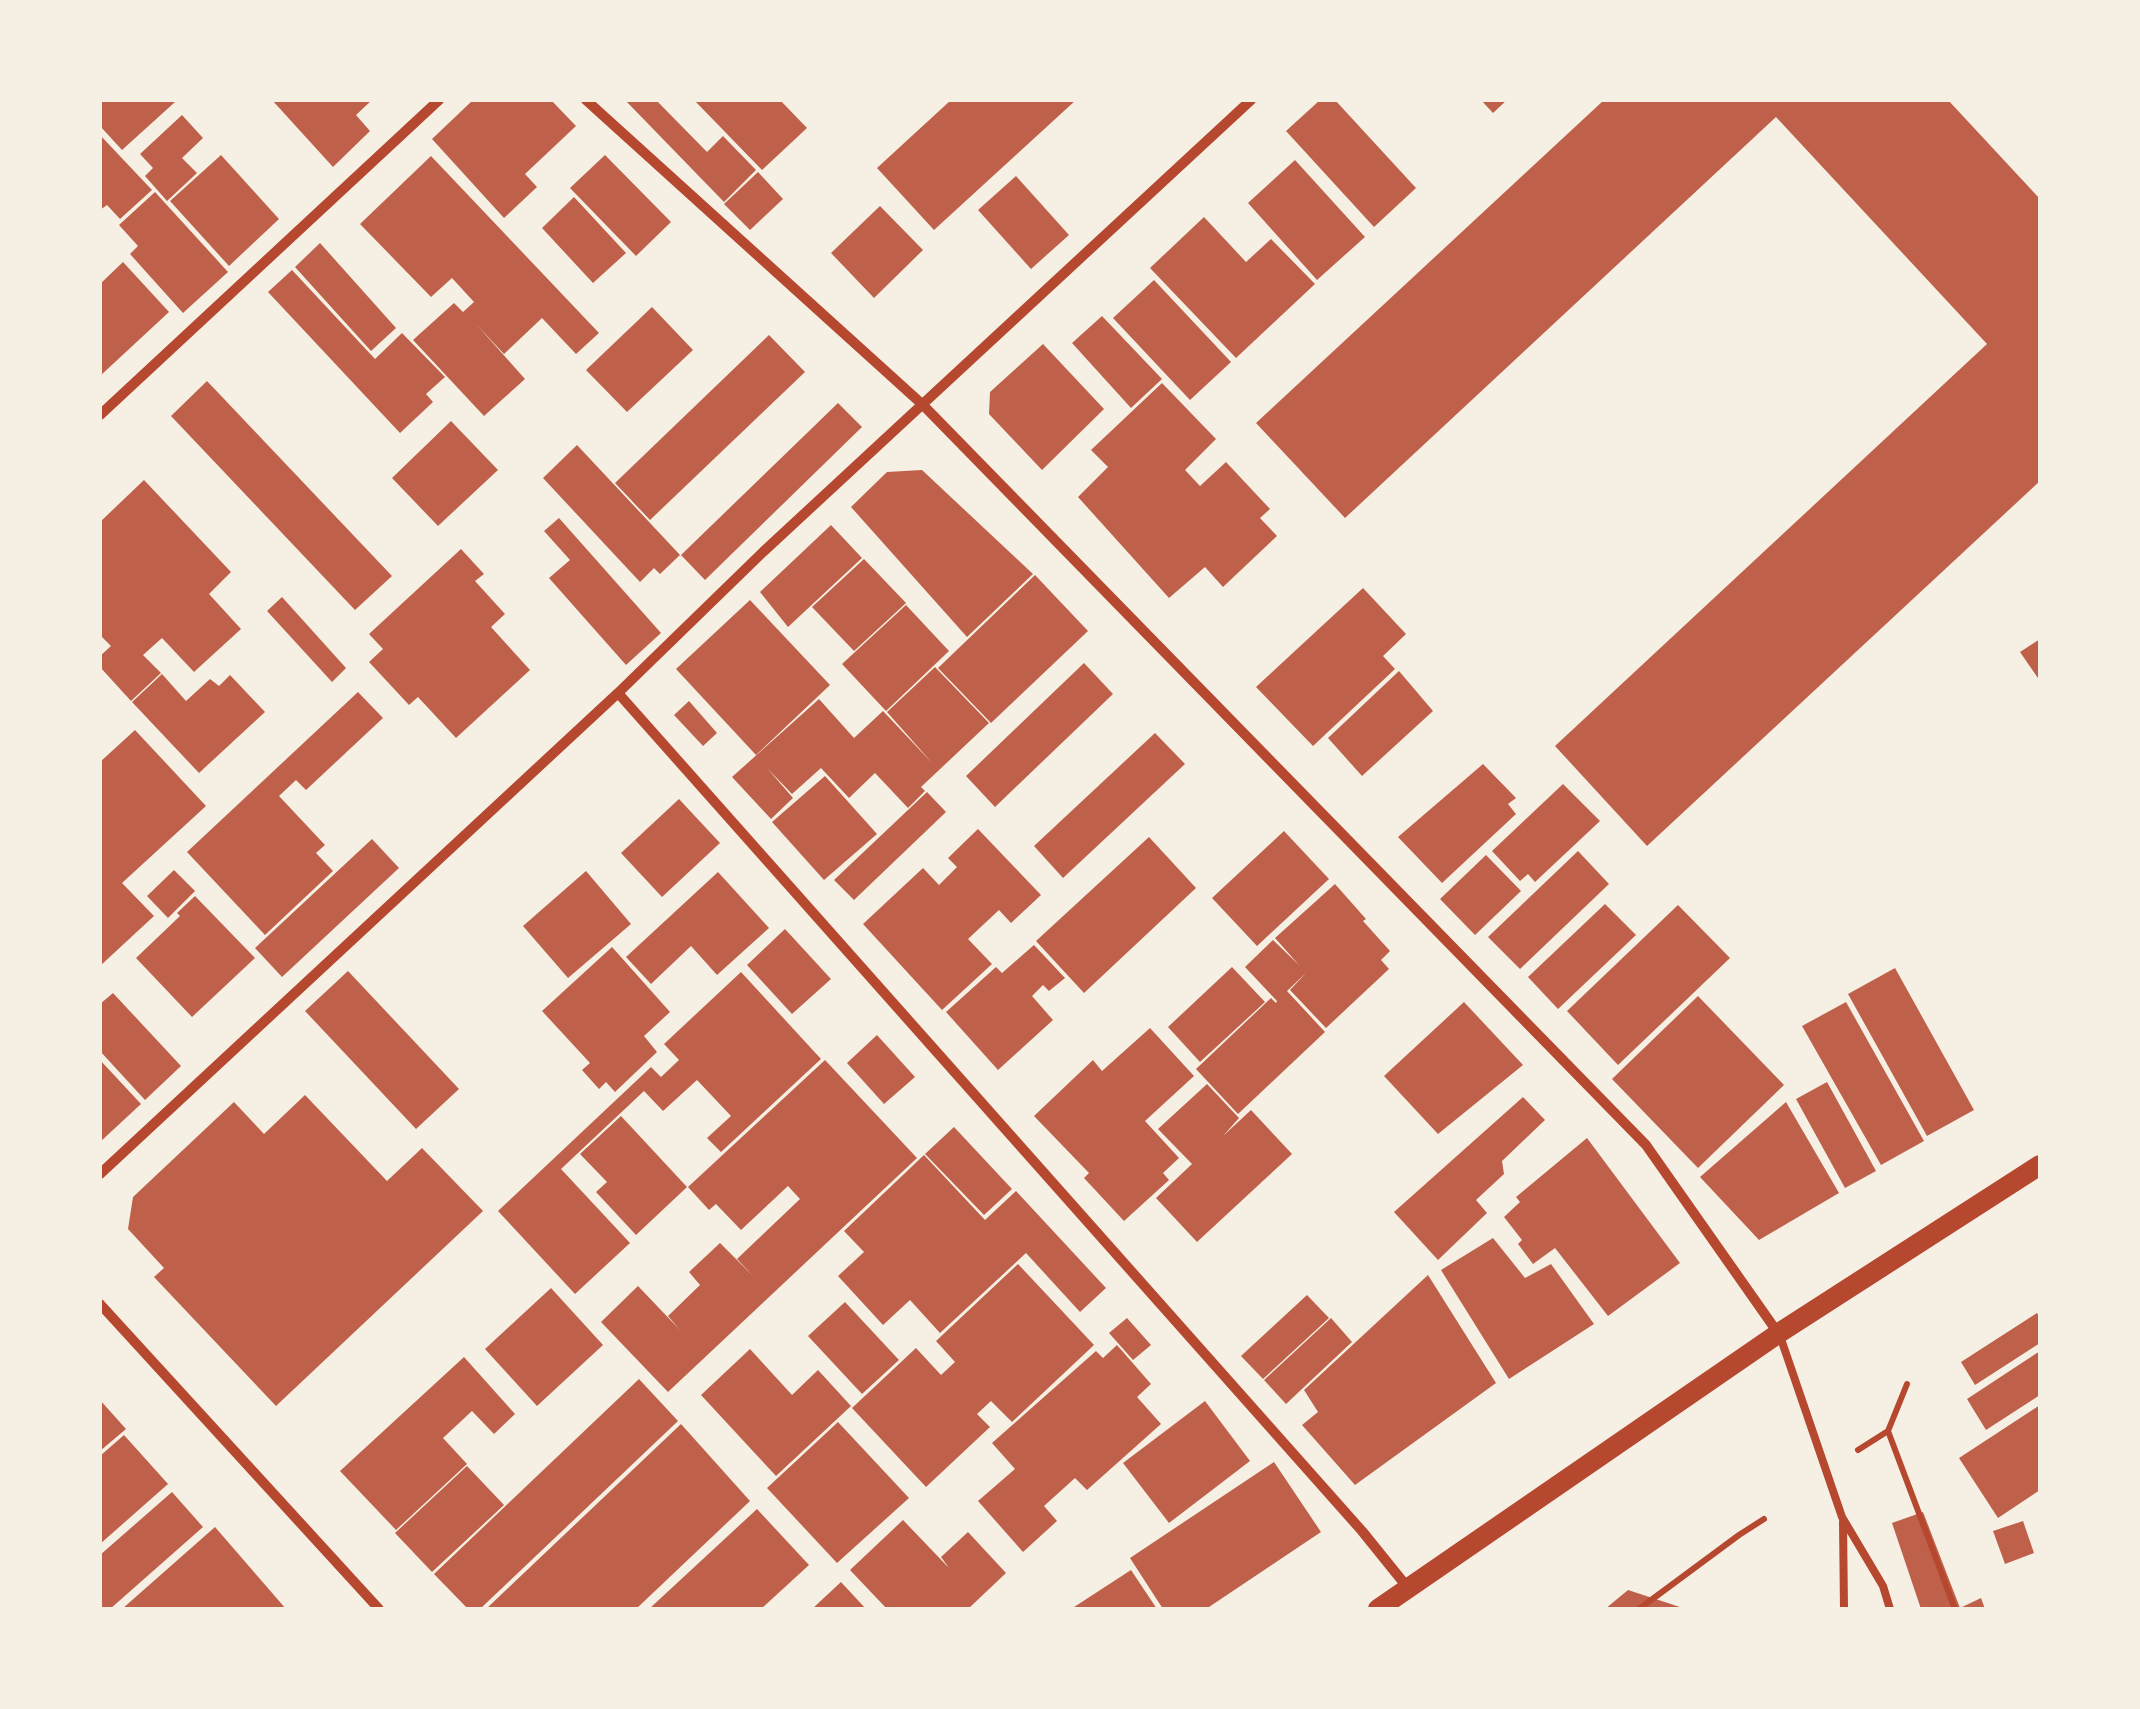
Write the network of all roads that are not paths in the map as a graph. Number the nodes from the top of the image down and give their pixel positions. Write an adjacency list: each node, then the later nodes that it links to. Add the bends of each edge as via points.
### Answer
1 (439, 100): 5 (street)
2 (586, 100): 4 (street)
3 (1252, 100): 4 (street)
4 (923, 405): 6 (street); 10 (street, via 1646,1144)
5 (100, 416)
6 (618, 693): 8 (street); 12 (street)
7 (2040, 1165): 10 (main road)
8 (100, 1174)
9 (100, 1304): 13 (street)
10 (1779, 1333): 11 (lane); 12 (main road)
11 (1842, 1517): 15 (lane); 16 (lane, via 1884,1586)
12 (1408, 1588): 14 (main road)
13 (378, 1609)
14 (1378, 1609)
15 (1844, 1609)
16 (1890, 1609)

